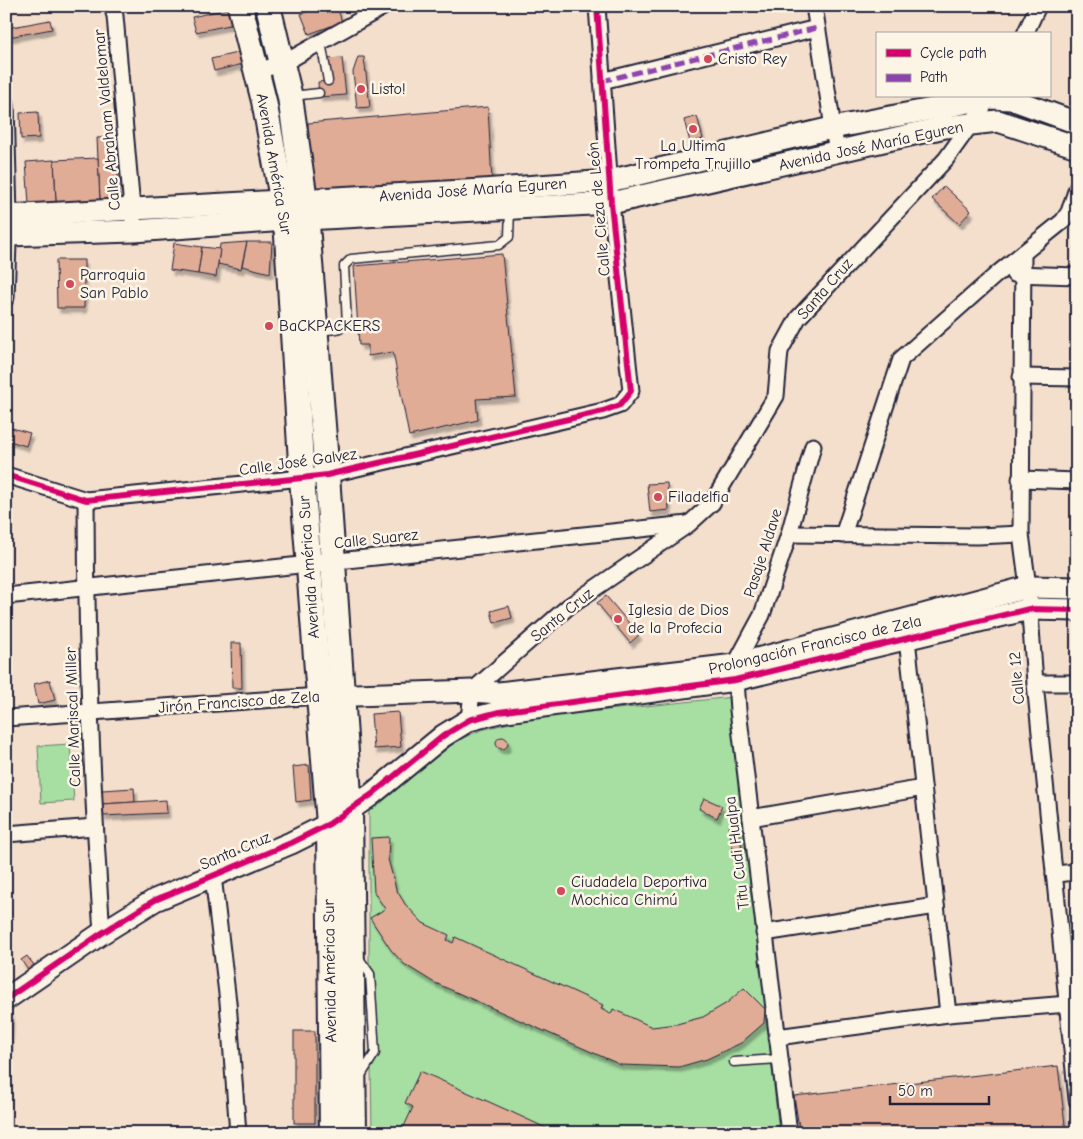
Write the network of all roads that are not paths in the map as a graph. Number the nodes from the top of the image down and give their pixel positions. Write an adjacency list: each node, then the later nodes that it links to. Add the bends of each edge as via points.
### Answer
1 (112, 6): 30 (street, Calle Abraham Valdelomar)
2 (240, 6): 12 (main road, Avenida América Sur)
3 (268, 6): 11 (main road, Avenida América Sur)
4 (385, 6): 10 (street)
5 (597, 6): 14 (street, Calle Cieza de León)
6 (814, 6): 8 (street)
7 (1038, 6): 9 (street)
8 (817, 28): 14 (street); 23 (street)
9 (1026, 32)
10 (321, 42): 11 (street); 13 (lane)
11 (282, 64): 12 (street); 16 (main road, Avenida América Sur)
12 (256, 71): 31 (main road, Avenida América Sur)
13 (328, 81)
14 (602, 81): 26 (street, Calle Cieza de León)
15 (319, 93): 16 (lane)
16 (290, 96): 31 (main road, Avenida América Sur)
17 (986, 98): 23 (main road, Avenida José María Eguren)
18 (990, 98): 22 (street, Santa Cruz)
19 (1001, 98): 21 (main road, Avenida José María Eguren)
20 (6, 104): 35 (street)
21 (1077, 123)
22 (972, 124): 24 (main road, Avenida José María Eguren, via 998,121); 25 (main road, Avenida José María Eguren, via 945,127); 53 (street, Santa Cruz, via 946,159 798,318 780,351 776,396 712,503)
23 (832, 128): 25 (street); 26 (main road, Avenida José María Eguren)
24 (1077, 147)
25 (837, 153): 29 (main road, Avenida José María Eguren)
26 (609, 181): 28 (main road, Avenida José María Eguren); 29 (street, Calle Cieza de León)
27 (1077, 188): 37 (street, via 1065,218)
28 (482, 190): 31 (main road, Avenida José María Eguren); 33 (main road)
29 (611, 203): 32 (main road, Avenida José María Eguren); 45 (street, Calle Cieza de León, via 631,391)
30 (133, 209): 31 (main road, Avenida José María Eguren); 34 (main road, Avenida José María Eguren); 36 (street, Calle Abraham Valdelomar)
31 (295, 210): 33 (main road, Avenida José María Eguren); 36 (main road, Avenida José María Eguren); 42 (main road, Avenida América Sur)
32 (510, 210): 33 (main road, Avenida José María Eguren); 42 (lane, via 509,237 499,245 351,258 344,266 346,324 333,330)
33 (484, 211)
34 (55, 223): 35 (main road, Avenida José María Eguren); 36 (main road, Avenida José María Eguren)
35 (7, 226): 41 (street)
36 (134, 231)
37 (1023, 253): 38 (street); 39 (street, Calle 12)
38 (997, 274): 39 (street); 56 (street, via 901,359)
39 (1022, 274): 40 (street); 43 (street, Calle 12)
40 (1077, 276)
41 (6, 298)
42 (308, 321): 48 (main road, Avenida América Sur); 49 (main road, Avenida América Sur)
43 (1021, 377): 44 (street); 50 (street, Calle 12)
44 (1077, 378)
45 (620, 405): 48 (street, Calle José Galvez)
46 (814, 446): 54 (street, Pasaje Aldave)
47 (6, 475): 52 (street, Calle José Galvez)
48 (327, 475): 49 (street, Calle José Galvez); 57 (main road, Avenida América Sur)
49 (302, 478): 52 (street, Calle José Galvez); 58 (main road, Avenida América Sur)
50 (1020, 479): 51 (street); 55 (street, Calle 12)
51 (1077, 481)
52 (86, 500): 60 (street, Calle Mariscal Miller)
53 (689, 524): 57 (street, Calle Suarez); 69 (street, Santa Cruz, via 569,606)
54 (789, 534): 56 (street); 66 (street, Pasaje Aldave, via 762,615)
55 (1021, 534): 56 (street); 59 (street, Calle 12)
56 (843, 535)
57 (333, 561): 58 (street, Calle Suarez); 70 (main road, Avenida América Sur)
58 (309, 562): 60 (street, Calle Suarez); 70 (main road, Avenida América Sur)
59 (1028, 587): 61 (main road, Prolongación Francisco de Zela); 63 (street, Calle 12); 66 (main road, Prolongación Francisco de Zela)
60 (86, 588): 62 (street, Calle Suarez); 71 (street, Calle Mariscal Miller)
61 (1077, 588)
62 (6, 596)
63 (1029, 608): 64 (main road, Prolongación Francisco de Zela); 65 (main road, Prolongación Francisco de Zela); 67 (street, Calle 12)
64 (1077, 610)
65 (907, 639): 66 (main road, Prolongación Francisco de Zela); 74 (street)
66 (735, 672): 69 (main road, Prolongación Francisco de Zela, via 499,693); 73 (main road, Prolongación Francisco de Zela, via 499,712); 76 (street, Titu Cudi Hualpa)
67 (1035, 683): 68 (street); 81 (street, Calle 12)
68 (1077, 683)
69 (472, 691): 70 (main road, Jirón Francisco de Zela); 73 (street)
70 (331, 696): 71 (street, Jirón Francisco de Zela); 75 (main road, Avenida América Sur); 77 (main road, Avenida América Sur)
71 (90, 712): 72 (street, Jirón Francisco de Zela); 78 (street, Calle Mariscal Miller)
72 (6, 718)
73 (469, 720): 75 (main road, Santa Cruz)
74 (923, 788): 76 (street); 83 (street)
75 (350, 810): 77 (main road, Santa Cruz); 96 (main road, Avenida América Sur)
76 (750, 818): 85 (street, Titu Cudi Hualpa)
77 (329, 824): 82 (main road, Santa Cruz); 95 (main road, Avenida América Sur)
78 (95, 827): 79 (street); 84 (street, Calle Mariscal Miller)
79 (6, 834)
80 (1077, 872): 81 (street)
81 (1054, 874): 86 (street, Calle 12)
82 (213, 876): 84 (main road, Santa Cruz, via 155,900); 94 (street, via 228,1002)
83 (936, 906): 85 (street); 89 (street)
84 (102, 933): 87 (main road, Santa Cruz)
85 (764, 933): 90 (street, Titu Cudi Hualpa)
86 (1070, 953): 88 (street, Calle 12)
87 (6, 999)
88 (1068, 1004): 89 (street); 93 (street, Calle 12)
89 (948, 1014): 90 (street)
90 (777, 1037): 91 (street, Titu Cudi Hualpa)
91 (779, 1059): 92 (lane); 97 (street, Titu Cudi Hualpa)
92 (734, 1062)
93 (1077, 1100)
94 (238, 1133)
95 (332, 1133)
96 (354, 1133)
97 (789, 1133)

